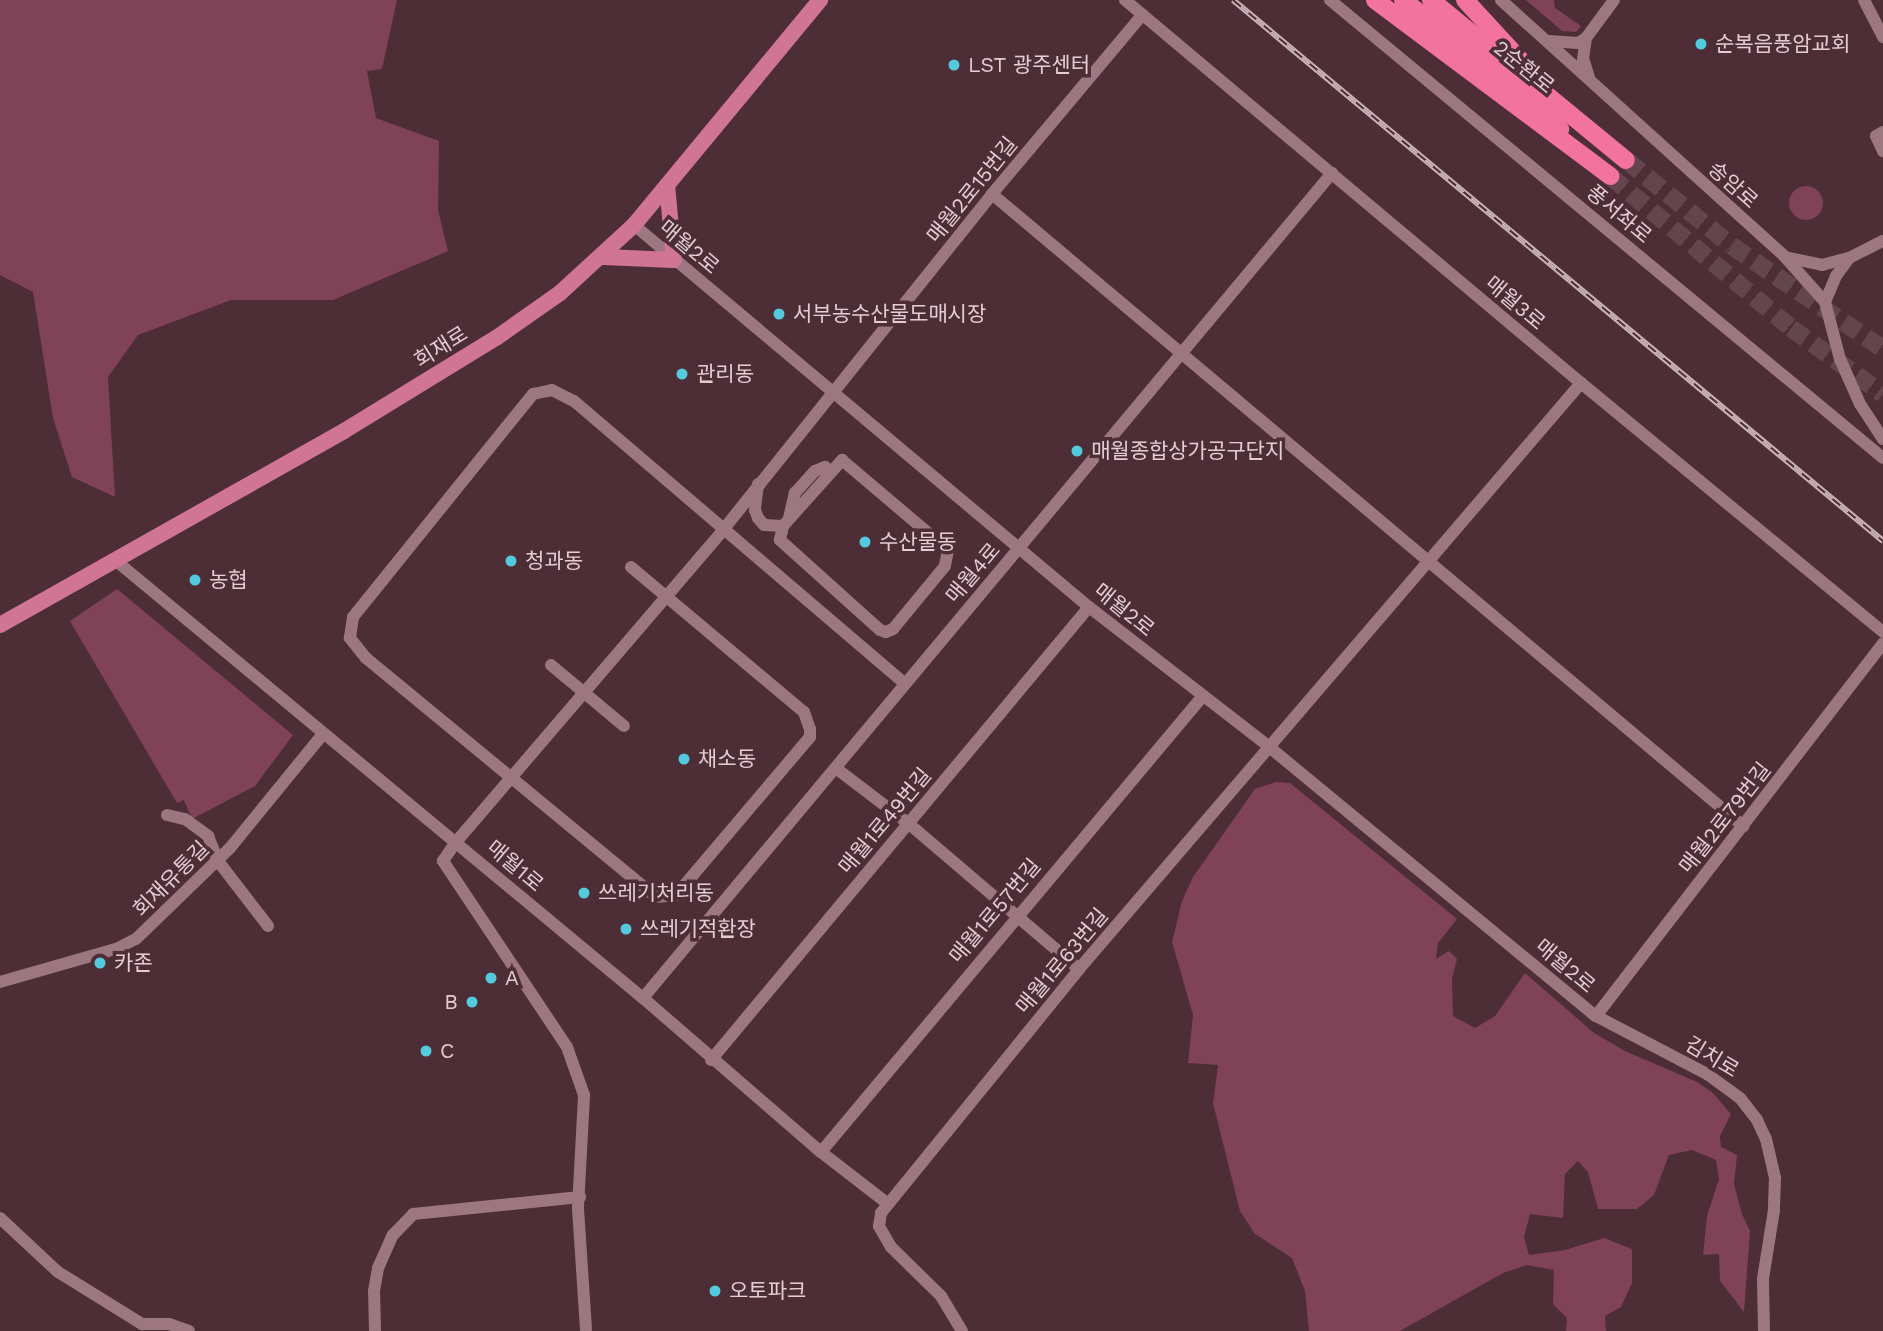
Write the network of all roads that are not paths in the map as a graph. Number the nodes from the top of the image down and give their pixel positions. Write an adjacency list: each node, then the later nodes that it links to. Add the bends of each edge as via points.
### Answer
1 (820, 0): 21 (main road, 회재로)
2 (1125, 0): 11 (street, 매월3로)
3 (1330, 0): 34 (street, 풍서좌로)
4 (1375, 0): 5 (highway, 2순환로, via 1610,176 1530,100)
5 (1403, 0)
6 (1431, 0): 16 (highway, 2순환로)
7 (1465, 0): 16 (highway)
8 (1501, 0): 14 (street, 송암로)
9 (1614, 0): 13 (street)
10 (1864, 0): 12 (street)
11 (1142, 15): 20 (street, 매월3로); 22 (street, 매월2로15번길)
12 (1883, 37)
13 (1587, 38): 14 (street, via 1578,43); 15 (street, via 1583,59)
14 (1548, 41): 15 (street, 송암로)
15 (1589, 78): 26 (street, 송암로)
16 (1562, 106): 19 (highway, 2순환로)
17 (1883, 132): 18 (street, via 1876,136)
18 (1883, 151)
19 (1626, 160)
20 (1332, 173): 30 (street, 매월4로); 31 (street, 매월3로)
21 (667, 185): 23 (main road, 회재로); 28 (main road)
22 (992, 194): 30 (street); 32 (street, 매월2로15번길)
23 (634, 225): 25 (main road, 회재로); 28 (street, 매월2로)
24 (1883, 241): 27 (street)
25 (603, 257): 28 (main road); 40 (main road, 회재로, via 496,338 344,431)
26 (1785, 257): 27 (street, via 1822,265); 29 (street, 송암로)
27 (1849, 258): 29 (street)
28 (674, 260): 32 (street, 매월2로)
29 (1825, 302): 33 (street, 송암로, via 1840,359 1860,404)
30 (1180, 353): 39 (street, 매월4로); 41 (street)
31 (1581, 383): 41 (street, 매월1로63번길); 47 (street, 매월3로)
32 (832, 391): 36 (street, 매월2로15번길); 39 (street, 매월2로)
33 (1883, 439)
34 (1883, 458)
35 (825, 467): 37 (street, via 815,471 795,493)
36 (758, 484): 37 (street, via 758,518 764,525); 38 (street, 매월2로15번길)
37 (786, 523): 46 (street, via 780,540 784,546); 46 (street, via 842,460 948,550 945,566 893,629)
38 (723, 530): 43 (street, 매월2로15번길); 49 (street); 58 (street, via 574,401 542,390 525,401 366,599 350,628 354,646 366,658)
39 (1019, 548): 44 (street, 매월2로); 51 (street, 매월4로)
40 (115, 560): 45 (main road, 회재로); 55 (street, 매월1로)
41 (1429, 562): 56 (street, 매월1로63번길); 61 (street)
42 (631, 567): 43 (street)
43 (667, 597): 52 (street, 매월2로15번길); 58 (street, via 804,712 810,737 676,895 656,897)
44 (1089, 607): 53 (street, 매월2로); 60 (street, 매월1로49번길)
45 (0, 625)
46 (880, 630): 49 (street)
47 (1883, 632)
48 (1883, 643): 61 (street, 매월2로79번길)
49 (865, 650): 51 (street)
50 (551, 665): 52 (street)
51 (905, 684): 57 (street, 매월4로)
52 (586, 693): 54 (street); 58 (street, 매월2로15번길)
53 (1202, 697): 56 (street, 매월2로); 64 (street, 매월1로57번길)
54 (624, 726)
55 (323, 734): 62 (street, 매월1로); 63 (street, 회재유통길)
56 (1268, 746): 66 (street, 매월1로63번길); 69 (street, 매월2로)
57 (837, 769): 60 (street); 68 (street, 매월4로)
58 (512, 780): 62 (street, 매월2로15번길)
59 (167, 815): 63 (street, via 198,826 208,836)
60 (908, 823): 64 (street); 70 (street, 매월1로49번길)
61 (1743, 826): 69 (street, 매월2로79번길)
62 (456, 842): 68 (street, 매월1로); 72 (street, via 443,861 576,1067 585,1102)
63 (218, 861): 65 (street); 67 (street, 회재유통길, via 136,939 116,949)
64 (1016, 915): 66 (street); 71 (street, 매월1로57번길)
65 (268, 926)
66 (1079, 969): 73 (street, 매월1로63번길)
67 (0, 982)
68 (643, 998): 70 (street, 매월1로)
69 (1596, 1016): 79 (street, 김치로, via 1707,1074 1740,1098 1757,1120 1773,1159 1775,1177 1762,1295)
70 (711, 1060): 71 (street, 매월1로)
71 (821, 1152): 73 (street, 매월1로)
72 (580, 1197): 75 (street); 77 (street, via 413,1214 393,1235 378,1268)
73 (888, 1204): 78 (street, via 879,1219 885,1237 946,1302)
74 (0, 1218): 76 (street, via 58,1272 142,1324 169,1324)
75 (586, 1329)
76 (188, 1331)
77 (375, 1331)
78 (962, 1331)
79 (1764, 1331)

